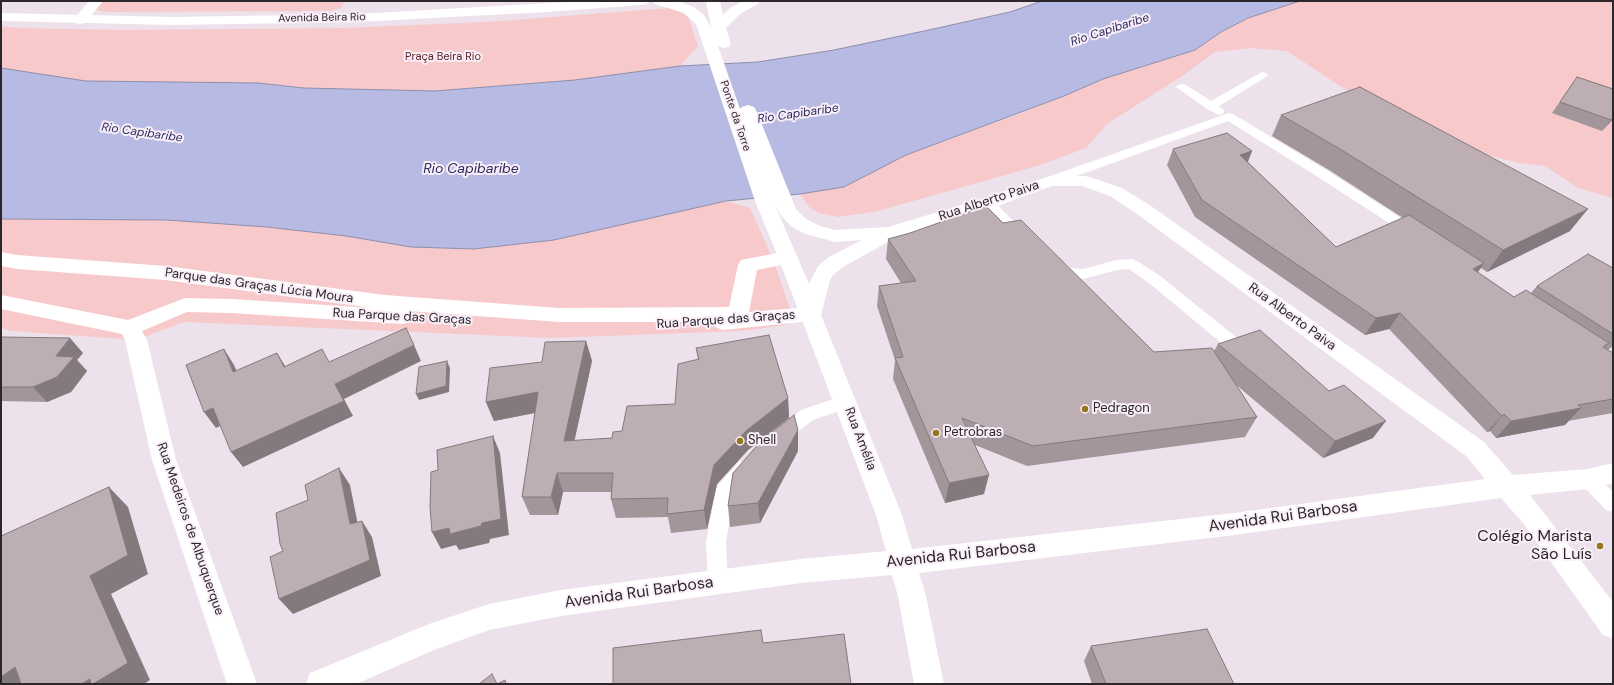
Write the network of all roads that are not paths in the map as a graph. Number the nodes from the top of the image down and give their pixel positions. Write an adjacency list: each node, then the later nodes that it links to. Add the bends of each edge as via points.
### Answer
1 (96, 1): 10 (main road)
2 (642, 1): 6 (main road, Avenida Beira Rio)
3 (660, 1): 11 (main road, via 677,4 689,10)
4 (713, 1): 11 (main road)
5 (753, 1): 11 (main road, via 735,11)
6 (548, 5): 8 (main road, Avenida Beira Rio)
7 (1, 17): 10 (main road, Avenida Beira Rio)
8 (357, 18): 9 (main road, Avenida Beira Rio); 9 (main road, via 350,12 348,5)
9 (316, 19): 10 (main road, Avenida Beira Rio)
10 (80, 20)
11 (714, 29): 17 (main road, Ponte da Torre)
12 (1262, 74): 14 (lane)
13 (1182, 87): 14 (lane)
14 (1211, 106): 15 (lane)
15 (1229, 117): 16 (lane); 20 (lane, via 1323,174)
16 (1050, 181): 18 (main road, Rua Alberto Paiva); 34 (main road, Rua Alberto Paiva, via 1084,181 1116,192 1144,210 1475,448)
17 (773, 200): 19 (main road, Rua Alberto Paiva, via 799,223 835,236); 23 (main road, Rua Amélia)
18 (988, 203): 19 (main road, Rua Alberto Paiva); 21 (lane)
19 (892, 232): 28 (main road, Rua Alberto Paiva, via 836,262 825,271)
20 (1422, 239)
21 (1032, 244)
22 (1044, 254): 25 (lane)
23 (788, 257): 24 (main road, Parque das Graças Lúcia Moura, via 748,264 738,314 559,315 385,302 166,273); 28 (main road, Rua Amélia)
24 (1, 259)
25 (1067, 273): 26 (lane); 30 (lane, via 1083,274 1117,265 1132,264)
26 (1084, 289)
27 (1, 302): 29 (main road)
28 (810, 314): 29 (main road, Rua Parque das Graças, via 641,326 545,324 185,305); 31 (main road, Rua Amélia)
29 (129, 328): 39 (main road, Rua Medeiros de Albuquerque, via 136,340 164,460)
30 (1231, 342)
31 (845, 402): 36 (main road, Rua Amélia, via 890,515); 37 (lane, via 807,415 761,452 725,490 716,542)
32 (1613, 473): 33 (main road, Avenida Rui Barbosa)
33 (1588, 479): 34 (main road, Avenida Rui Barbosa); 35 (lane)
34 (1509, 486): 36 (main road, Avenida Rui Barbosa, via 1234,524); 38 (main road, Rua Alberto Paiva)
35 (1613, 504)
36 (903, 562): 37 (main road, Avenida Rui Barbosa, via 801,570); 41 (main road, Rua Amélia)
37 (718, 582): 40 (main road, Avenida Rui Barbosa, via 561,603 489,617 430,638)
38 (1613, 625)
39 (242, 684)
40 (321, 684)
41 (928, 684)

